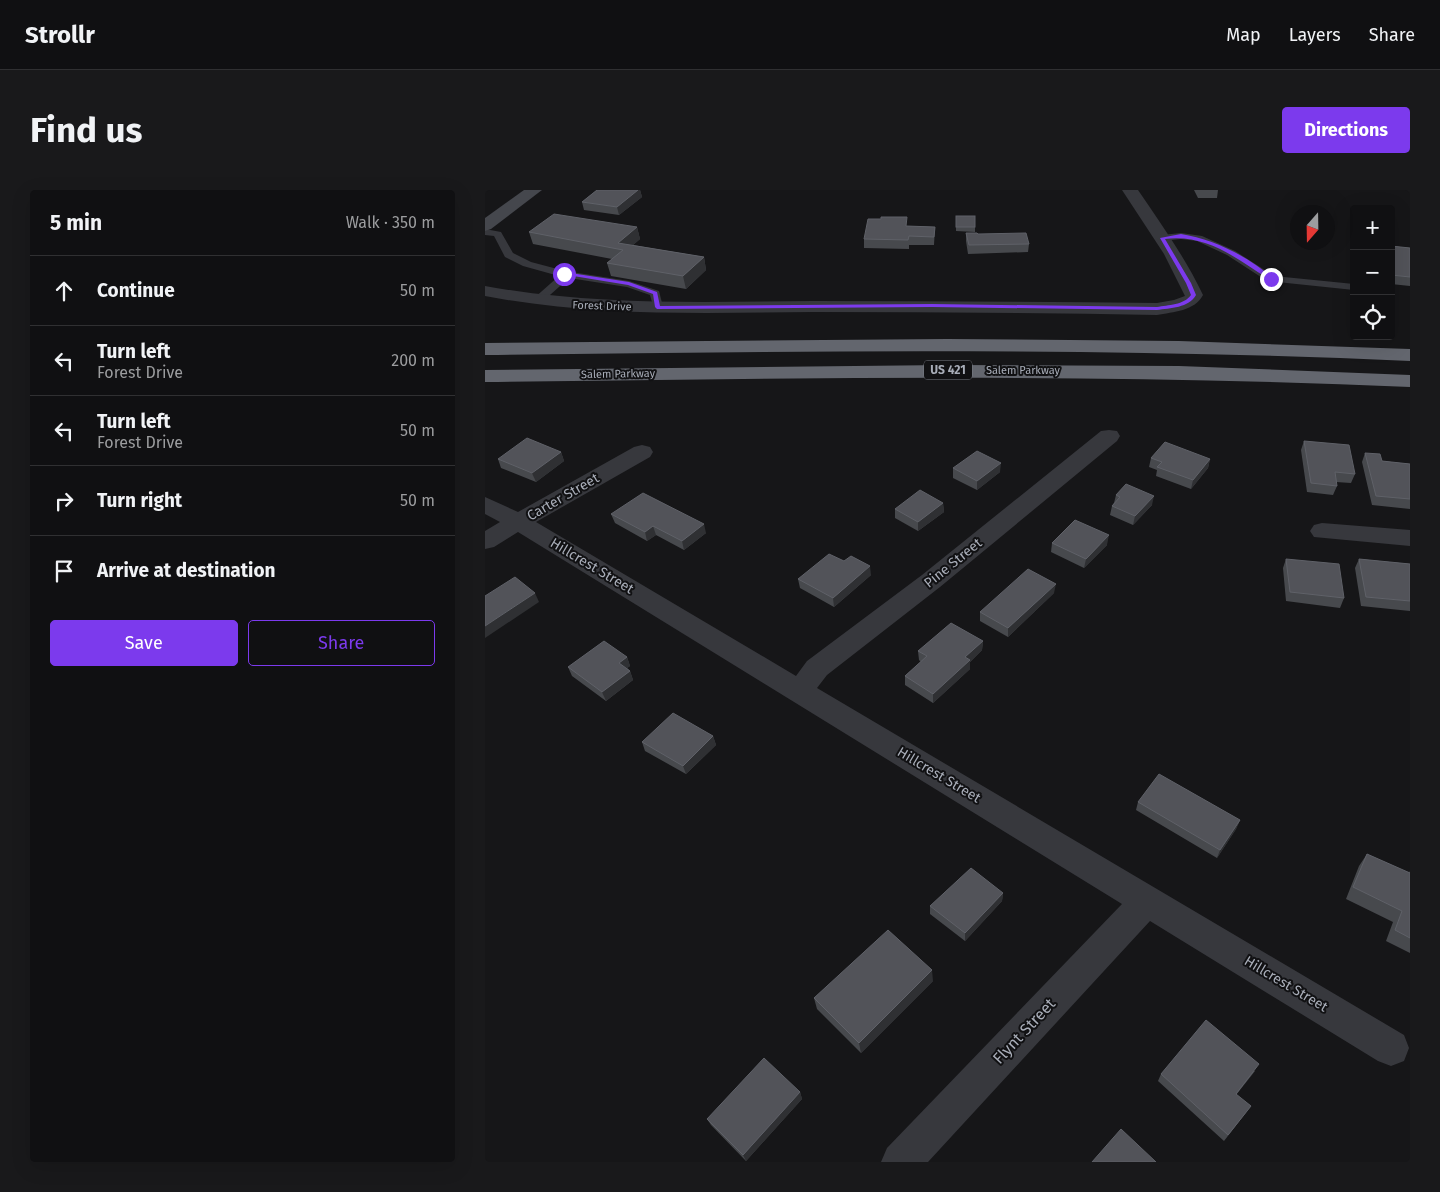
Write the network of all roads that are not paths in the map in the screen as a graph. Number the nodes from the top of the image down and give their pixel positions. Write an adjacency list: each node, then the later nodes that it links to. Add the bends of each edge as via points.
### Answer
1 (534, 190): 3 (main road)
2 (1130, 190): 5 (street, Forest Drive)
3 (485, 226)
4 (485, 232): 6 (lane, via 498,234 509,255 527,264)
5 (1162, 238): 7 (lane, via 1199,238 1231,253 1271,279); 10 (street, Forest Drive, via 1194,295 1172,307)
6 (567, 274): 9 (lane); 10 (lane, via 629,284 646,290 655,294)
7 (1350, 287)
8 (485, 291): 9 (street, Forest Drive)
9 (537, 301): 10 (street, Forest Drive)
10 (657, 307)
11 (485, 349): 12 (highway, Salem Parkway / US 421, via 1001,343 1222,346)
12 (1410, 355)
13 (485, 376): 14 (highway, Salem Parkway / US 421, via 1087,370)
14 (1410, 381)
15 (1109, 436): 22 (street, Pine Street, via 931,581 817,668)
16 (642, 452): 18 (street, Carter Street)
17 (485, 504): 18 (street, Hillcrest Street)
18 (519, 522): 21 (street, Carter Street); 22 (street, Hillcrest Street)
19 (1322, 530): 20 (street)
20 (1410, 538)
21 (485, 541)
22 (800, 691): 23 (street, Hillcrest Street)
23 (1148, 900): 24 (street, Hillcrest Street); 25 (street, Flynt Street)
24 (1391, 1048)
25 (901, 1162)

